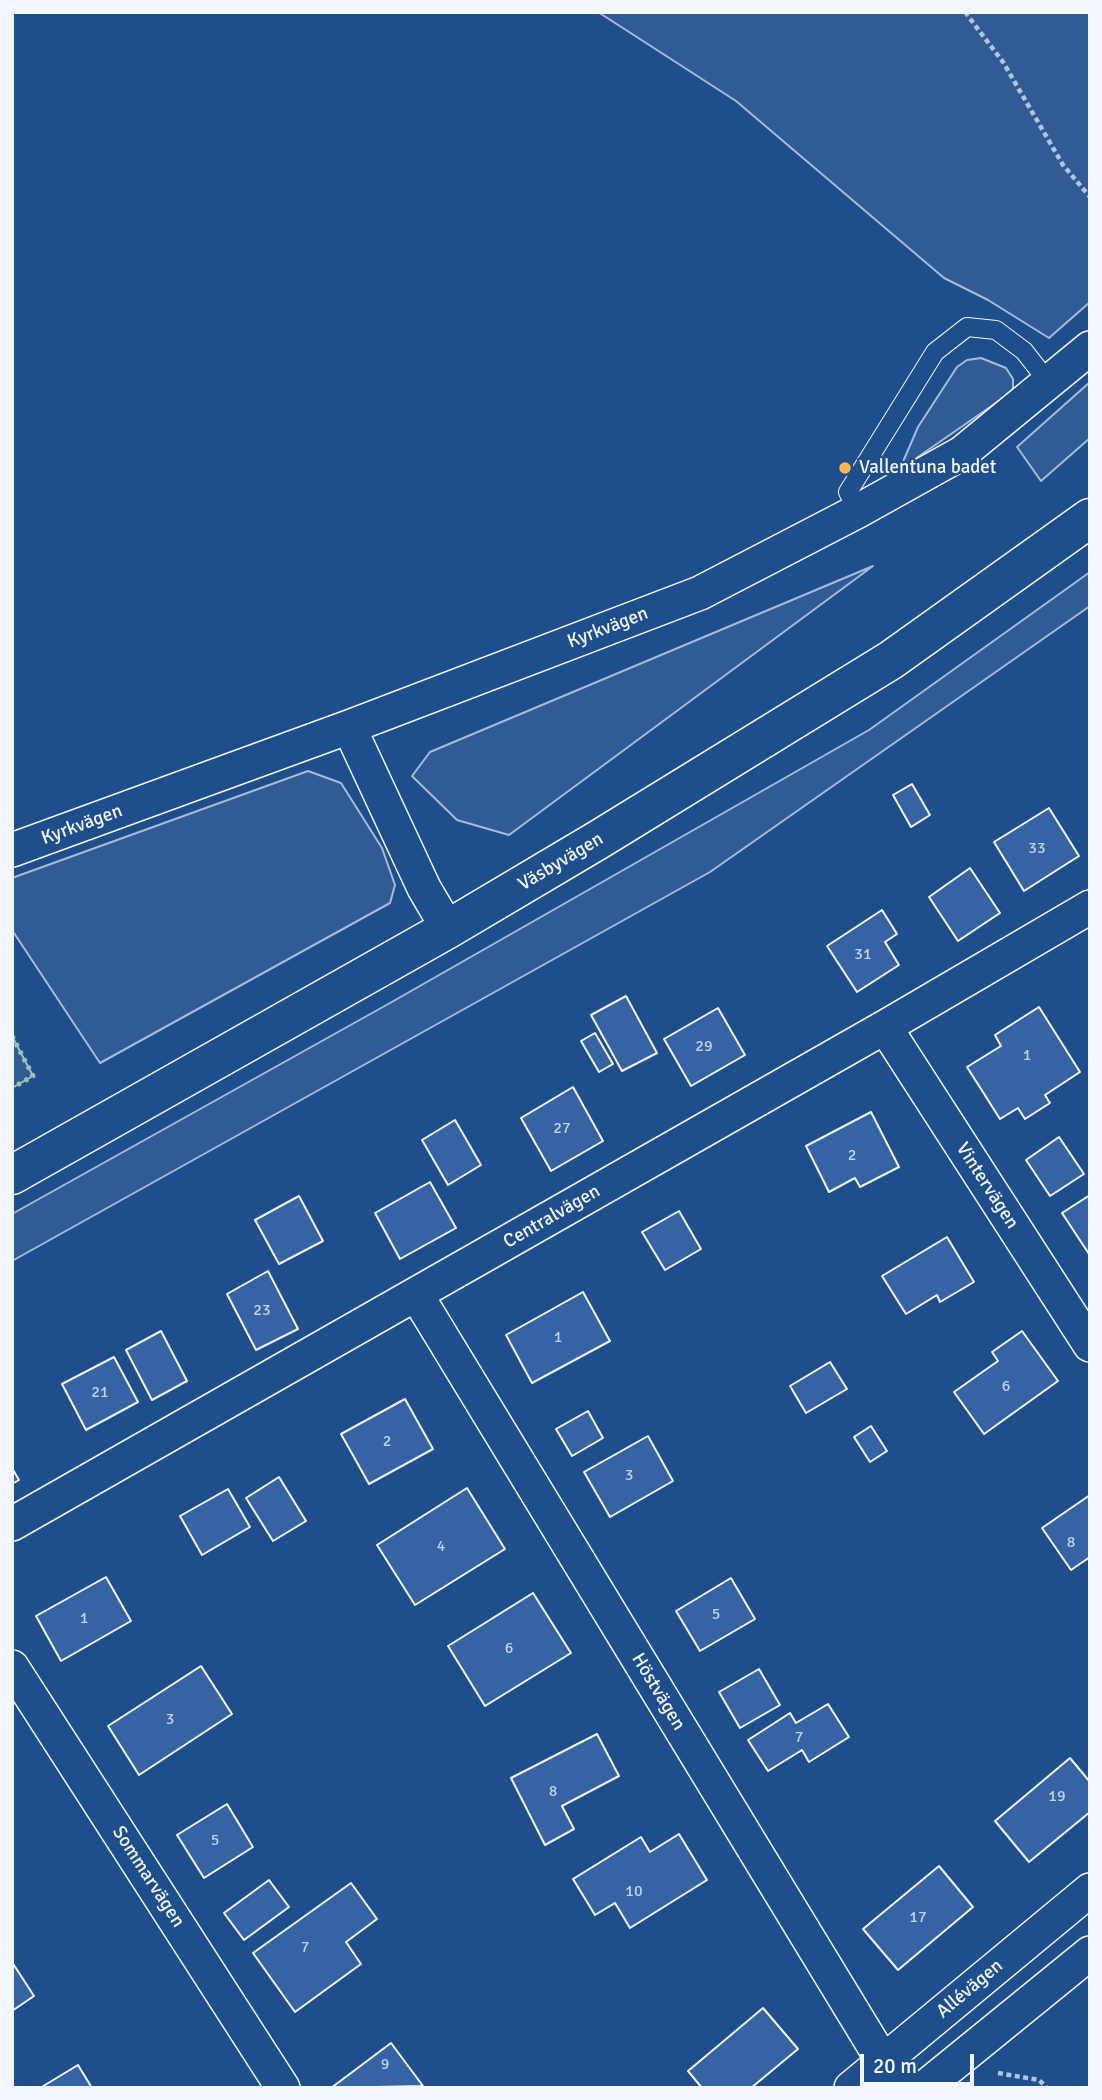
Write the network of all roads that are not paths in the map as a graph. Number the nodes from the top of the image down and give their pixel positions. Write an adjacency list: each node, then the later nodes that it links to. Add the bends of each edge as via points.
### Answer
1 (1090, 348): 2 (street, Kyrkvägen)
2 (1049, 383): 3 (street, Kyrkvägen, via 962,453); 3 (lane, via 1024,351 996,330 967,327 935,352 848,492)
3 (858, 511): 5 (street, Kyrkvägen, via 700,593)
4 (1090, 518): 8 (main road, Väsbyvägen, via 891,660)
5 (349, 727): 6 (street, Kyrkvägen); 8 (street, via 424,888)
6 (12, 850)
7 (1090, 907): 9 (street, Centralvägen)
8 (448, 929): 10 (main road, Väsbyvägen)
9 (885, 1027): 11 (street, Centralvägen); 12 (street, Vintervägen)
10 (12, 1175)
11 (416, 1294): 13 (street, Centralvägen); 17 (street, Höstvägen)
12 (1090, 1345)
13 (12, 1524)
14 (12, 1667): 18 (street, Sommarvägen)
15 (1090, 1890): 17 (street, Allévägen)
16 (1090, 1953): 21 (street)
17 (883, 2062): 19 (street, Allévägen); 20 (street, Höstvägen)
18 (283, 2088)
19 (851, 2088)
20 (903, 2088)
21 (924, 2088)

